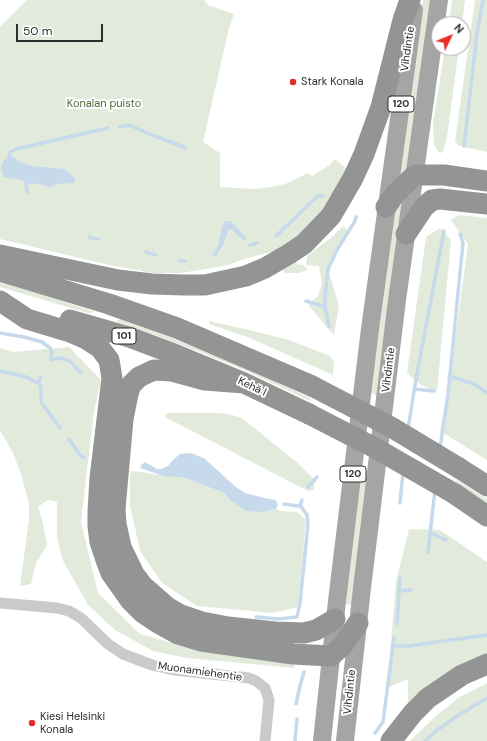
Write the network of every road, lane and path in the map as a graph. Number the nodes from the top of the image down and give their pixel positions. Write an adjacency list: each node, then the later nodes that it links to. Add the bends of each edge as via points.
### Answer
1 (410, 0): 9 (highway, via 381,107 353,178 331,216 304,244 289,254 246,276 205,285 152,284 118,280)
2 (415, 0): 7 (main road, Vihdintie / 120)
3 (439, 0): 4 (main road, Vihdintie / 120)
4 (415, 175): 5 (highway, via 444,175); 7 (highway, via 395,194); 8 (main road, Vihdintie / 120)
5 (487, 180)
6 (487, 204): 8 (highway, via 432,200 424,207)
7 (386, 207): 16 (main road, Vihdintie / 120)
8 (406, 234): 17 (main road, Vihdintie / 120)
9 (0, 255)
10 (0, 271): 13 (highway, 101, bridge, via 109,304 177,328 312,386 391,427)
11 (0, 300): 12 (highway, Kehä I / 101, via 129,337); 18 (highway, via 27,319 86,339 100,348 108,360 112,378 100,478 98,526 106,560 130,600 158,623 178,634 201,641)
12 (244, 383): 14 (highway, Kehä I / 101, bridge, via 377,448); 16 (highway, via 205,380 181,373 154,370 139,377 131,385 123,419 115,509 121,547 143,586 167,608 181,615 228,627 304,633 316,630)
13 (487, 486)
14 (487, 516)
15 (0, 603): 20 (street, Muonamiehentie, via 69,611 123,654 152,665 256,681 265,688 269,700)
16 (335, 619): 18 (main road, Vihdintie / 120)
17 (358, 623): 18 (highway, via 343,645); 22 (main road, Vihdintie / 120)
18 (331, 656): 21 (main road, Vihdintie / 120)
19 (487, 664): 23 (highway, via 462,675 428,698)
20 (265, 741)
21 (322, 741)
22 (346, 741)
23 (391, 741)

